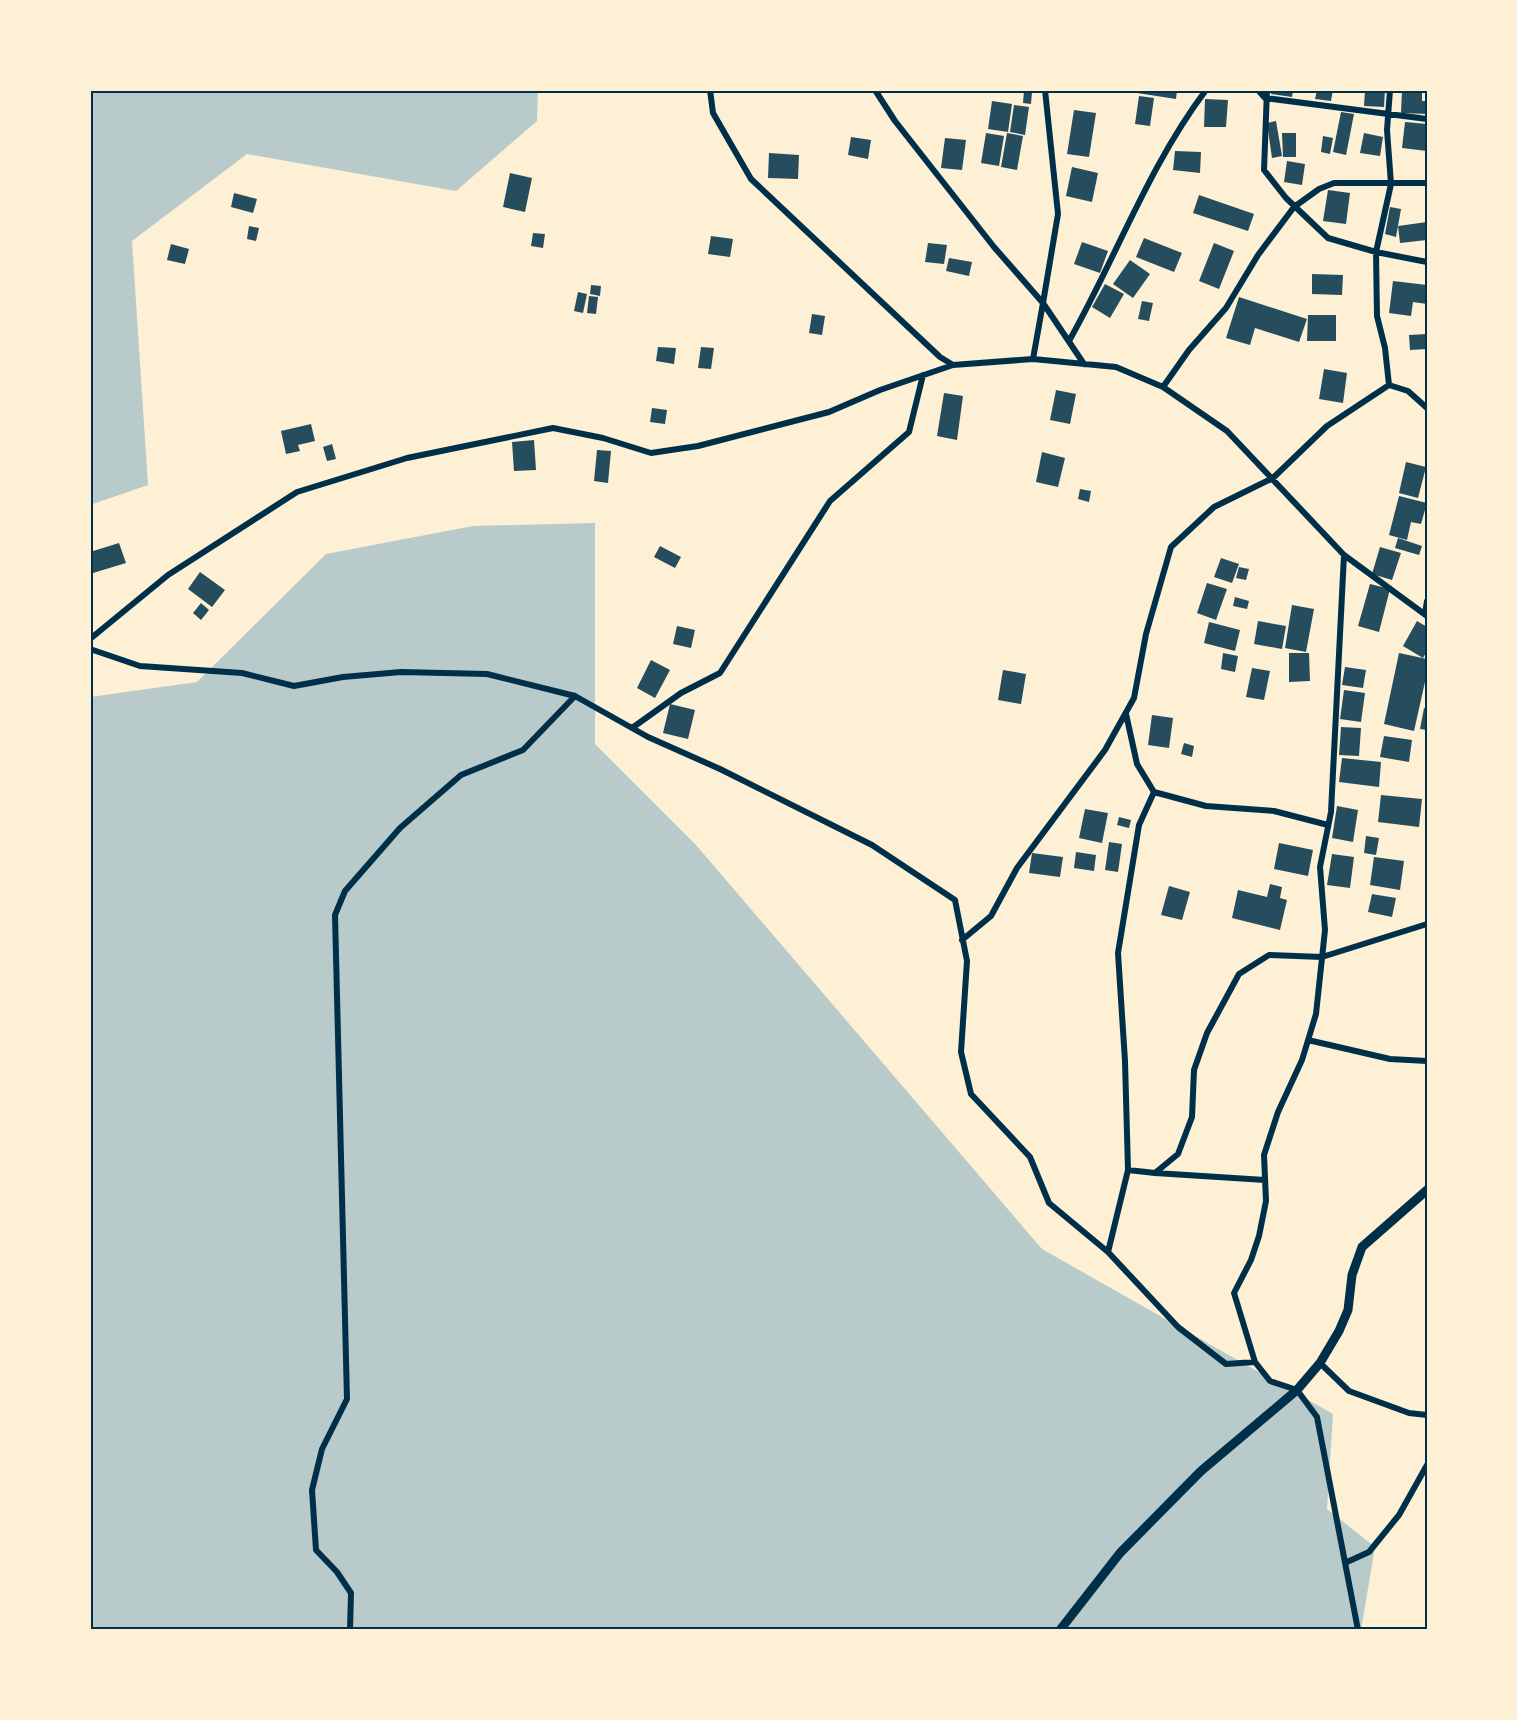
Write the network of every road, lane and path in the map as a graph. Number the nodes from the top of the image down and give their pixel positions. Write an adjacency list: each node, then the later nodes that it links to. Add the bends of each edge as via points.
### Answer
1 (710, 90): 20 (street, via 713,113 751,179)
2 (875, 90): 16 (street, via 994,247)
3 (1045, 90): 16 (street, via 1058,214)
4 (1206, 90): 17 (street, via 1182,123 1140,197)
5 (1258, 90): 8 (street)
6 (1267, 90): 8 (street)
7 (1390, 90): 9 (street)
8 (1265, 98): 9 (street); 13 (street, via 1264,170)
9 (1388, 115): 10 (street); 12 (street)
10 (1427, 119)
11 (1427, 183): 12 (street)
12 (1390, 184): 13 (street, via 1334,183); 14 (street)
13 (1294, 207): 14 (street, via 1328,238); 23 (street, via 1258,255 1226,308)
14 (1376, 252): 15 (street); 22 (street, via 1377,316)
15 (1427, 262)
16 (1043, 303): 17 (street); 18 (street)
17 (1069, 341): 19 (street)
18 (1033, 359): 19 (street); 20 (street)
19 (1084, 364): 23 (street, via 1116,367)
20 (952, 365): 21 (street)
21 (923, 375): 29 (street, via 829,412 698,446 651,453 552,428 407,458 297,492 168,575); 33 (street, via 909,432 830,501 720,673 681,693)
22 (1389, 385): 24 (street, via 1408,391); 25 (street, via 1327,426)
23 (1163, 387): 25 (street, via 1227,431)
24 (1427, 408)
25 (1273, 478): 26 (street); 32 (street, via 1214,507 1171,548 1146,634 1134,698)
26 (1344, 555): 28 (street); 35 (street)
27 (1427, 601): 28 (street)
28 (1426, 615)
29 (90, 639)
30 (90, 649): 31 (street, via 140,666 242,673 294,686 401,672 487,674)
31 (574, 696): 33 (street); 52 (street, via 523,750 461,776 400,828 345,891 334,915 347,1399 321,1449 312,1490 316,1550 351,1593)
32 (1125, 714): 34 (street, via 1137,764); 37 (street, via 1105,750 1017,868 991,916)
33 (632, 728): 37 (street, via 872,845 899,862 954,900)
34 (1154, 792): 35 (street, via 1206,806 1274,811); 41 (street, via 1139,825 1118,952)
35 (1328, 825): 38 (street, via 1320,867)
36 (1427, 924): 38 (street)
37 (962, 940): 45 (street, via 967,961 961,1052 971,1094 1030,1157 1049,1203)
38 (1323, 957): 39 (street, via 1316,1014); 42 (street, via 1269,955 1239,974 1200,1051 1194,1070 1192,1116 1178,1154)
39 (1308, 1040): 40 (street, via 1390,1059); 43 (street, via 1264,1155)
40 (1427, 1061)
41 (1128, 1170): 42 (street); 45 (street)
42 (1155, 1173): 43 (street)
43 (1265, 1180): 46 (street, via 1266,1201 1259,1236 1234,1293)
44 (1427, 1190): 47 (street, via 1362,1247 1352,1275 1348,1310)
45 (1107, 1252): 46 (street, via 1178,1327 1226,1364)
46 (1255, 1362): 48 (street, via 1270,1381)
47 (1320, 1363): 48 (street); 49 (street, via 1350,1390 1409,1413)
48 (1297, 1390): 51 (street, via 1317,1417); 53 (street, via 1200,1471 1120,1553)
49 (1427, 1415)
50 (1427, 1465): 51 (street, via 1399,1515 1369,1552)
51 (1347, 1562): 54 (street)
52 (350, 1630)
53 (1060, 1630)
54 (1358, 1630)

